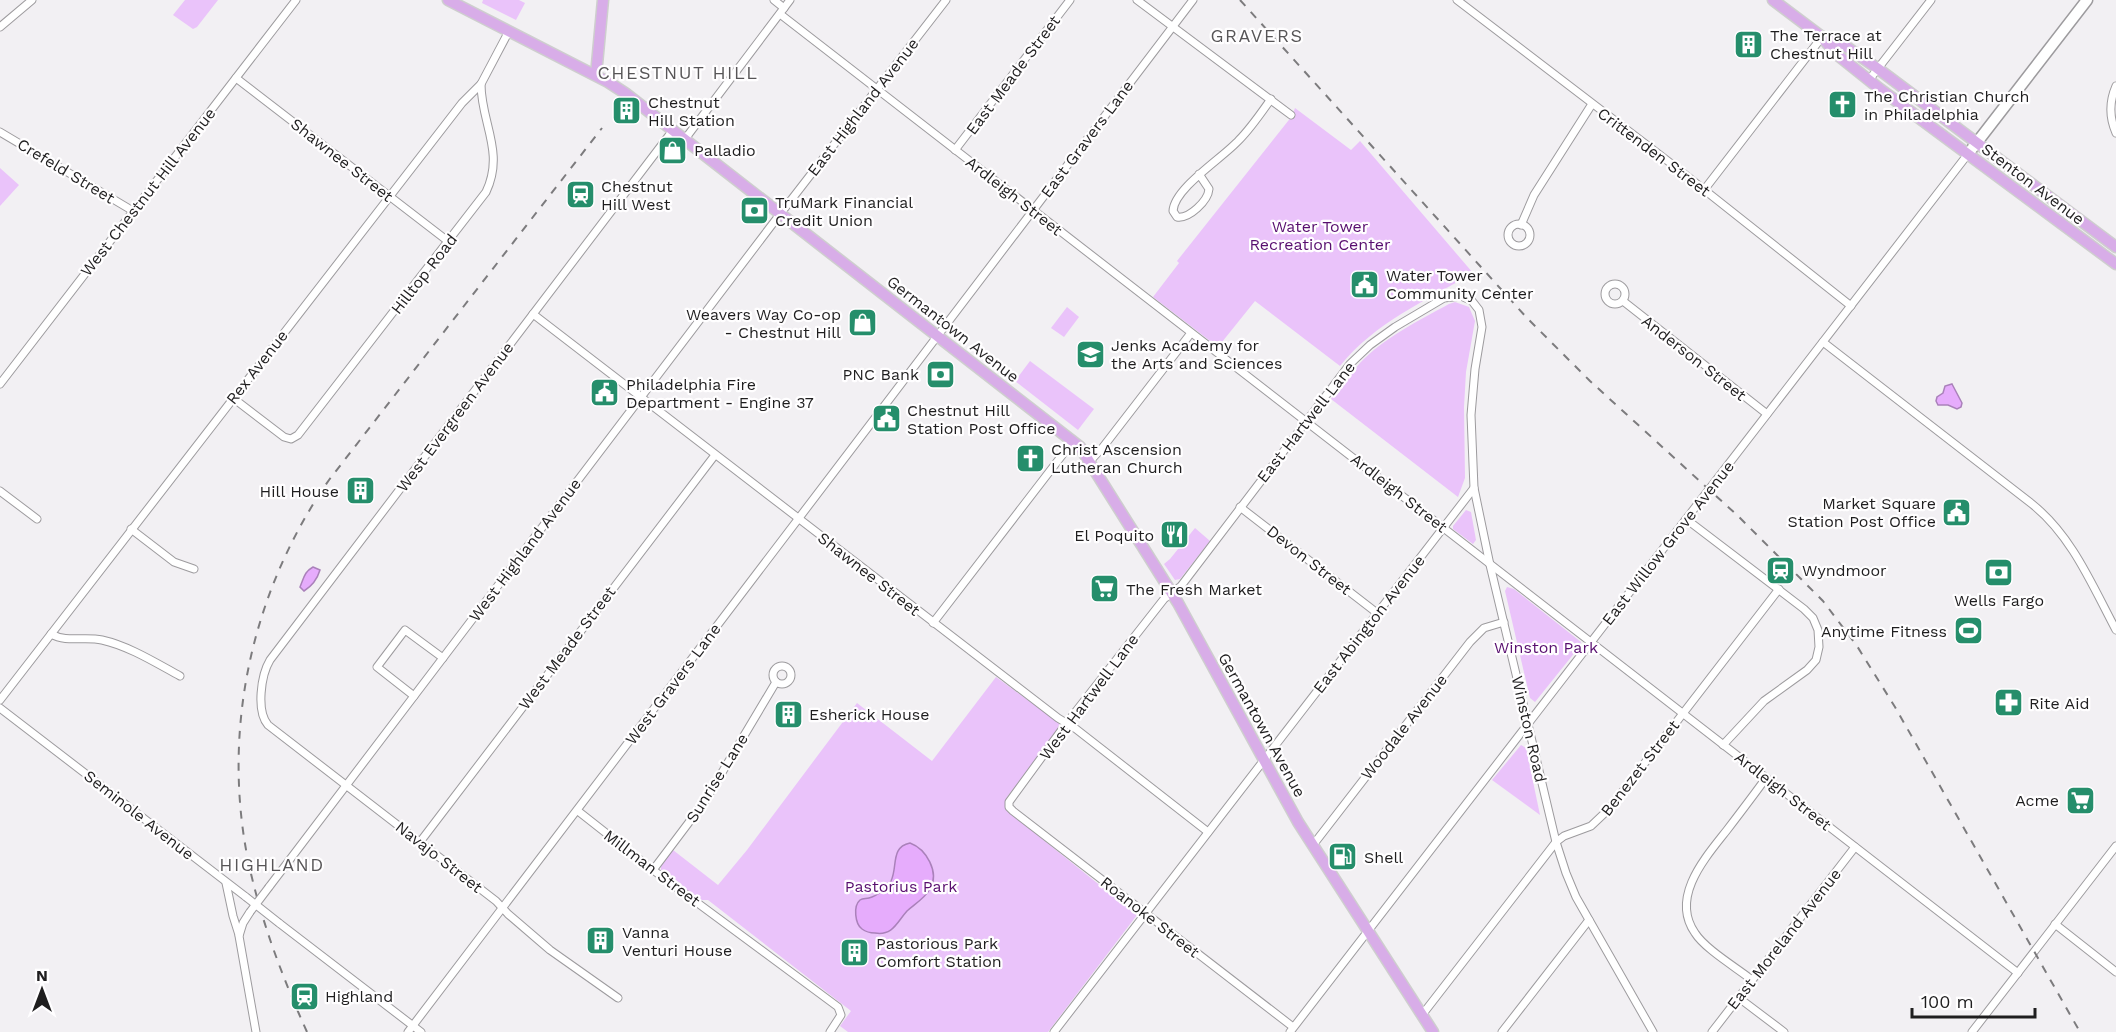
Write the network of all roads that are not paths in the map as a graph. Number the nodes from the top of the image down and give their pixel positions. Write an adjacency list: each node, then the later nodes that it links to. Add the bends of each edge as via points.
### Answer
1 (32, 0): 17 (street)
2 (296, 0): 22 (street, West Chestnut Hill Avenue)
3 (448, 0): 18 (main road, Germantown Avenue)
4 (603, 0): 21 (main road)
5 (774, 0): 15 (street, Ardleigh Street)
6 (790, 0): 15 (street)
7 (946, 0): 26 (street, East Highland Avenue)
8 (1070, 0): 35 (street, East Meade Street)
9 (1137, 0): 16 (street)
10 (1193, 0): 16 (street, East Gravers Lane)
11 (1457, 0): 28 (street, Crittenden Street)
12 (1773, 0): 19 (main road, Stenton Avenue)
13 (1931, 0): 20 (street)
14 (2087, 0): 34 (street)
15 (782, 11): 26 (street, Ardleigh Street); 33 (street)
16 (1173, 26): 27 (street); 40 (street, East Gravers Lane)
17 (0, 27)
18 (509, 31): 21 (main road, Germantown Avenue); 24 (street, Rex Avenue)
19 (1822, 37): 20 (main road, Stenton Avenue, via 1841,43); 23 (main road, Stenton Avenue, via 1835,53); 38 (street)
20 (1877, 68): 23 (street); 34 (main road, Stenton Avenue)
21 (596, 75): 30 (main road, Germantown Avenue)
22 (236, 78): 39 (street, Shawnee Street); 41 (street, West Chestnut Hill Avenue)
23 (1869, 80): 36 (main road, Stenton Avenue)
24 (482, 84): 39 (street, Rex Avenue, via 462,103); 44 (street, Hilltop Road, via 494,154 492,177 480,201)
25 (2116, 86): 32 (street, via 2111,107)
26 (877, 89): 35 (street, Ardleigh Street); 42 (street, East Highland Avenue)
27 (1271, 99): 29 (street); 37 (street, via 1241,139)
28 (1592, 105): 38 (street, Crittenden Street); 43 (street, via 1534,195)
29 (1291, 115)
30 (673, 130): 33 (main road, Germantown Avenue); 50 (street, West Evergreen Avenue)
31 (0, 132): 41 (street, Crefeld Street)
32 (2116, 133)
33 (685, 139): 42 (main road, Germantown Avenue)
34 (1976, 142): 36 (street); 45 (main road, Stenton Avenue)
35 (955, 150): 40 (street, Ardleigh Street)
36 (1968, 154): 46 (main road, Stenton Avenue); 49 (street, East Willow Grove Avenue)
37 (1199, 174): 37 (street, via 1209,189 1208,195 1189,215 1177,217 1174,203)
38 (1704, 190): 49 (street, Crittenden Street)
39 (390, 197): 44 (street, Shawnee Street); 56 (street, Rex Avenue)
40 (1033, 210): 51 (street, Ardleigh Street); 52 (street, East Gravers Lane)
41 (133, 211): 54 (street, West Chestnut Hill Avenue)
42 (780, 213): 52 (main road, Germantown Avenue); 55 (street, West Highland Avenue)
43 (1521, 225)
44 (449, 242): 56 (street, Hilltop Road, via 298,435 291,440 284,437)
45 (2116, 247)
46 (2116, 264)
47 (1472, 301): 58 (street, East Hartwell Lane, via 1461,296 1444,298 1384,334 1350,364); 62 (street, Winston Road, via 1482,321 1472,398)
48 (1623, 301): 57 (street, Anderson Street)
49 (1851, 306): 53 (street, East Willow Grove Avenue)
50 (533, 314): 55 (street, Shawnee Street); 87 (street, West Evergreen Avenue, via 270,660)
51 (1191, 333): 58 (street, Ardleigh Street); 61 (street)
52 (938, 335): 59 (main road, Germantown Avenue); 66 (street, West Gravers Lane)
53 (1823, 342): 57 (street, East Willow Grove Avenue); 77 (street, via 2053,523)
54 (0, 384)
55 (641, 397): 60 (street, Shawnee Street); 80 (street, West Highland Avenue)
56 (234, 398): 69 (street, Rex Avenue)
57 (1767, 414): 67 (street, East Willow Grove Avenue)
58 (1306, 421): 64 (street, East Hartwell Lane); 68 (street, Ardleigh Street)
59 (1073, 441): 61 (main road, Germantown Avenue); 76 (street)
60 (715, 455): 66 (street, Shawnee Street); 97 (street, West Meade Street)
61 (1090, 460): 73 (main road, Germantown Avenue)
62 (1474, 488): 68 (street, East Abington Avenue); 70 (street, Winston Road)
63 (0, 490): 65 (street)
64 (1240, 507): 73 (street, East Hartwell Lane); 74 (street, Devon Street)
65 (37, 519)
66 (799, 519): 76 (street, Shawnee Street); 95 (street, West Gravers Lane)
67 (1686, 519): 72 (street); 79 (street, East Willow Grove Avenue)
68 (1443, 528): 70 (street, Ardleigh Street); 74 (street, East Abington Avenue)
69 (131, 529): 71 (street, via 174,562); 78 (street, Rex Avenue)
70 (1490, 565): 75 (street, Winston Road); 79 (street, Ardleigh Street)
71 (194, 569)
72 (1779, 589): 86 (street, Benezet Street); 90 (street, via 1813,618 1818,630 1817,655 1812,666 1764,701)
73 (1172, 593): 89 (street, West Hartwell Lane); 91 (main road, Germantown Avenue)
74 (1377, 613): 91 (street, East Abington Avenue)
75 (1504, 622): 88 (street, Winston Road); 99 (street, Woodale Avenue, via 1484,628 1470,642)
76 (933, 623): 89 (street, Shawnee Street)
77 (2116, 630)
78 (51, 634): 81 (street, via 65,640 105,640); 84 (street, Rex Avenue)
79 (1591, 642): 86 (street, Ardleigh Street); 88 (street, East Willow Grove Avenue)
80 (443, 658): 83 (street, West Highland Avenue); 83 (street, via 405,630 377,667)
81 (180, 676)
82 (776, 682): 102 (street, Sunrise Lane, via 705,801)
83 (414, 696): 93 (street, West Highland Avenue)
84 (0, 700)
85 (0, 708): 103 (street, Seminole Avenue)
86 (1683, 713): 90 (street, Ardleigh Street); 98 (street, Benezet Street, via 1603,816 1585,830)
87 (261, 715): 93 (street, Navajo Street, via 268,725)
88 (1528, 723): 98 (street, Winston Road); 109 (street, East Willow Grove Avenue)
89 (1066, 724): 94 (street, West Hartwell Lane); 96 (street, Shawnee Street)
90 (1723, 745): 92 (street, Ardleigh Street)
91 (1264, 760): 96 (street, East Abington Avenue); 99 (main road, Germantown Avenue)
92 (1766, 778): 101 (street, Ardleigh Street); 113 (street, via 1705,859 1691,884 1686,904 1689,922 1698,937)
93 (347, 785): 97 (street, Navajo Street); 104 (street, West Highland Avenue, bridge)
94 (1008, 804): 106 (street, Roanoke Street)
95 (578, 811): 102 (street, Millman Street); 105 (street, West Gravers Lane)
96 (1208, 832): 106 (street, East Abington Avenue)
97 (420, 842): 105 (street, Navajo Street)
98 (1556, 842): 107 (street, Winston Road, via 1571,886); 116 (street, Benezet Street)
99 (1313, 845): 109 (main road, Germantown Avenue)
100 (2116, 846): 108 (street)
101 (1855, 847): 112 (street, Ardleigh Street); 113 (street, East Moreland Avenue)
102 (653, 870): 121 (street, Millman Street, via 841,1012)
103 (226, 882): 104 (street, Seminole Avenue, bridge); 110 (street)
104 (255, 904): 110 (street, West Highland Avenue, bridge); 117 (street, Seminole Avenue, bridge)
105 (503, 908): 114 (street, Navajo Street, via 550,950); 117 (street, West Gravers Lane)
106 (1145, 913): 118 (street, Roanoke Street); 122 (street, East Abington Avenue)
107 (1589, 920): 124 (street); 125 (street, Winston Road)
108 (2055, 924): 111 (street); 112 (street)
109 (1367, 931): 116 (main road, Germantown Avenue); 118 (street, East Willow Grove Avenue)
110 (239, 936): 119 (street)
111 (2116, 972)
112 (2018, 973): 128 (street)
113 (1752, 980): 115 (street, East Moreland Avenue)
114 (618, 998)
115 (1739, 998): 126 (street, East Moreland Avenue); 127 (street)
116 (1422, 1015): 123 (main road, Germantown Avenue)
117 (410, 1029): 120 (street, Seminole Avenue)
118 (1291, 1030)
119 (256, 1032)
120 (421, 1032)
121 (830, 1032)
122 (1054, 1032)
123 (1433, 1032)
124 (1502, 1032)
125 (1653, 1032)
126 (1712, 1032)
127 (1784, 1032)
128 (1972, 1032)

